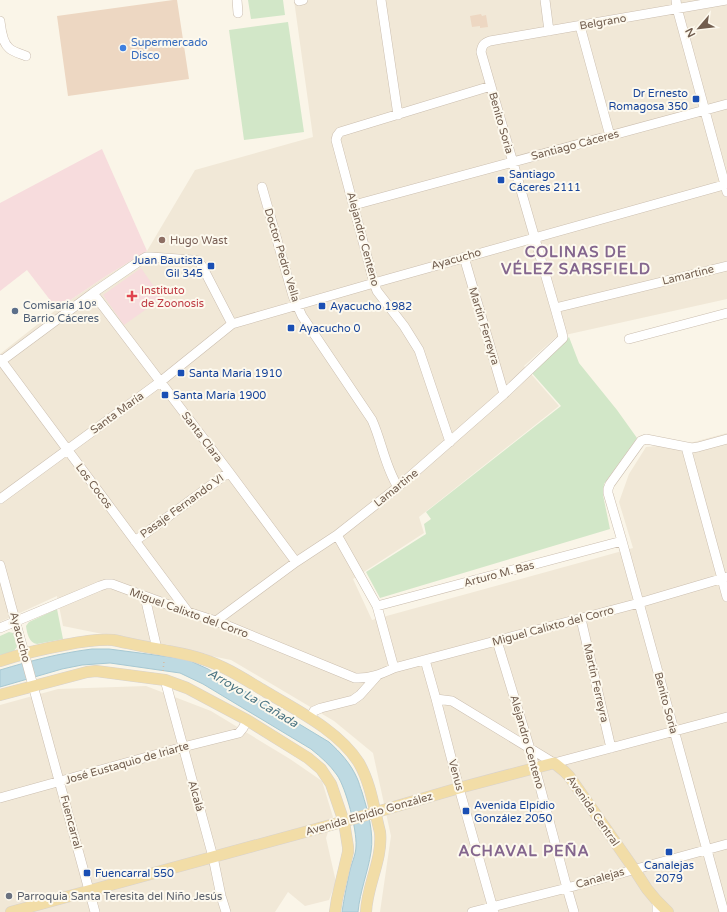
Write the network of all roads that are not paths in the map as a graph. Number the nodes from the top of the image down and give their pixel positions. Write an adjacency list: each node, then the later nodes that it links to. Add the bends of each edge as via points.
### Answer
1 (237, 0): 8 (street)
2 (299, 0): 3 (street)
3 (303, 0)
4 (382, 0): 17 (street)
5 (545, 0): 11 (street)
6 (727, 0): 7 (street, Belgrano)
7 (677, 4): 10 (street, Belgrano); 16 (street)
8 (238, 14)
9 (0, 21): 13 (street, via 9,49)
10 (580, 26): 11 (street, Belgrano); 18 (street)
11 (549, 31): 12 (street, Belgrano, via 490,41)
12 (482, 47): 14 (street, Benito Soria)
13 (26, 56)
14 (490, 86): 17 (street); 19 (street, Benito Soria)
15 (727, 104): 16 (street, Santiago Cáceres)
16 (705, 110): 18 (street, Santiago Cáceres); 21 (street)
17 (398, 115): 22 (street, Alejandro Centeno, via 340,132 337,136)
18 (610, 136): 19 (street, Santiago Cáceres)
19 (513, 162): 22 (street, Santiago Cáceres); 23 (street, Benito Soria)
20 (262, 187): 28 (street, Doctor Pedro Vella)
21 (726, 187): 23 (street, Ayacucho)
22 (354, 205): 26 (street, Alejandro Centeno)
23 (535, 237): 24 (street, Ayacucho); 29 (street, Benito Soria)
24 (464, 258): 26 (street, Ayacucho); 36 (street, Martín Ferreyra)
25 (727, 266): 29 (street, Lamartine)
26 (374, 283): 28 (street, Ayacucho); 38 (street, Alejandro Centeno, via 419,350)
27 (93, 293): 31 (street, via 146,257 198,261); 34 (street); 35 (street, Santa Clara)
28 (296, 305): 31 (street, Ayacucho); 42 (street, Doctor Pedro Vella, via 372,420 392,478)
29 (555, 308): 32 (street, Benito Soria)
30 (727, 313): 33 (street)
31 (232, 324): 35 (street, Santa María)
32 (563, 338): 36 (street, Lamartine)
33 (630, 339)
34 (0, 361): 40 (street, Los Cocos)
35 (160, 382): 40 (street, Santa María); 41 (street, Santa Clara)
36 (504, 394): 38 (street, Lamartine)
37 (727, 439): 39 (street, via 698,447)
38 (450, 442): 42 (street, Lamartine)
39 (686, 447): 46 (street, Benito Soria, via 646,439 641,442 610,484 608,494); 49 (street)
40 (67, 450): 43 (street, Santa María); 45 (street, Los Cocos)
41 (229, 472): 45 (street, Pasaje Fernando VI); 47 (street, Santa Clara)
42 (398, 488): 44 (street, Lamartine)
43 (0, 499)
44 (336, 535): 47 (street, Lamartine); 53 (street)
45 (135, 541): 54 (street, Los Cocos)
46 (622, 541): 52 (street, Benito Soria); 53 (street, Arturo M. Bas)
47 (296, 562): 57 (street, Lamartine)
48 (0, 565): 56 (street, Ayacucho)
49 (725, 578): 51 (street); 52 (street, Miguel Calixto del Corro)
50 (145, 597): 54 (street, Miguel Calixto del Corro); 56 (street, Miguel Calixto del Corro, via 106,584); 60 (street)
51 (727, 597)
52 (639, 603): 55 (street, Miguel Calixto del Corro); 73 (street, Benito Soria)
53 (377, 606): 64 (street)
54 (188, 612): 57 (street, Miguel Calixto del Corro)
55 (581, 619): 59 (street, Miguel Calixto del Corro); 75 (street, Martín Ferreyra)
56 (16, 621): 58 (street, Miguel Calixto del Corro); 61 (street, Ayacucho)
57 (216, 621): 65 (street, Miguel Calixto del Corro, via 355,678)
58 (0, 628)
59 (497, 641): 62 (street, Miguel Calixto del Corro); 76 (street, Alejandro Centeno)
60 (161, 650): 61 (main road, via 104,640 80,642); 71 (main road, via 203,659 225,668)
61 (25, 655): 63 (main road); 67 (street, Ayacucho)
62 (425, 660): 64 (street, Miguel Calixto del Corro); 69 (street, Venus)
63 (0, 661)
64 (394, 668): 65 (street, Miguel Calixto del Corro)
65 (378, 675): 71 (street, Miguel Calixto del Corro, via 353,700 321,708 314,711)
66 (163, 680): 67 (main road, via 96,671); 72 (main road, via 187,688); 74 (street, Alcalá)
67 (32, 682): 68 (main road); 79 (street, Fuencarral)
68 (0, 695)
69 (436, 699): 76 (street, Avenida Central, via 452,701); 80 (street, Venus)
70 (727, 717): 73 (street, Avenida Elpidio González)
71 (310, 718): 82 (main road, via 340,740 358,762 368,782)
72 (248, 720): 74 (street, José Eustaquio de Iriarte, via 238,732); 83 (main road, via 321,769 331,784)
73 (674, 731): 75 (street, Avenida Elpidio González); 85 (street, Benito Soria)
74 (183, 747): 79 (street, José Eustaquio de Iriarte); 86 (street, Alcalá)
75 (611, 748): 77 (street, Avenida Elpidio González)
76 (530, 749): 77 (street, Avenida Central); 78 (street, Alejandro Centeno)
77 (554, 763): 78 (main road, Avenida Elpidio González); 87 (main road, Avenida Central, via 569,776)
78 (535, 768): 80 (main road, Avenida Elpidio González); 88 (street, Alejandro Centeno)
79 (60, 782): 81 (street, José Eustaquio de Iriarte); 89 (street, Fuencarral)
80 (459, 788): 82 (main road, Avenida Elpidio González); 91 (street, Venus)
81 (0, 798)
82 (373, 814): 83 (main road, Avenida Elpidio González); 96 (main road, via 381,840)
83 (347, 821): 86 (main road, Avenida Elpidio González); 95 (main road, via 348,852)
84 (727, 844): 85 (street, Canalejas)
85 (706, 849): 87 (street, Canalejas); 100 (street, Benito Soria)
86 (213, 857): 89 (main road, Avenida Elpidio González); 94 (street, Alcalá)
87 (634, 869): 88 (street, Canalejas); 90 (main road, Avenida Central)
88 (567, 888): 91 (street, Canalejas); 98 (street, Alejandro Centeno)
89 (89, 890): 92 (main road, Avenida Elpidio González); 93 (street, Fuencarral)
90 (657, 907): 99 (main road, Avenida Central)
91 (493, 910): 97 (street, Canalejas)
92 (11, 912)
93 (95, 912)
94 (226, 912)
95 (335, 912)
96 (366, 912)
97 (472, 912)
98 (574, 912)
99 (668, 912)
100 (724, 912)

